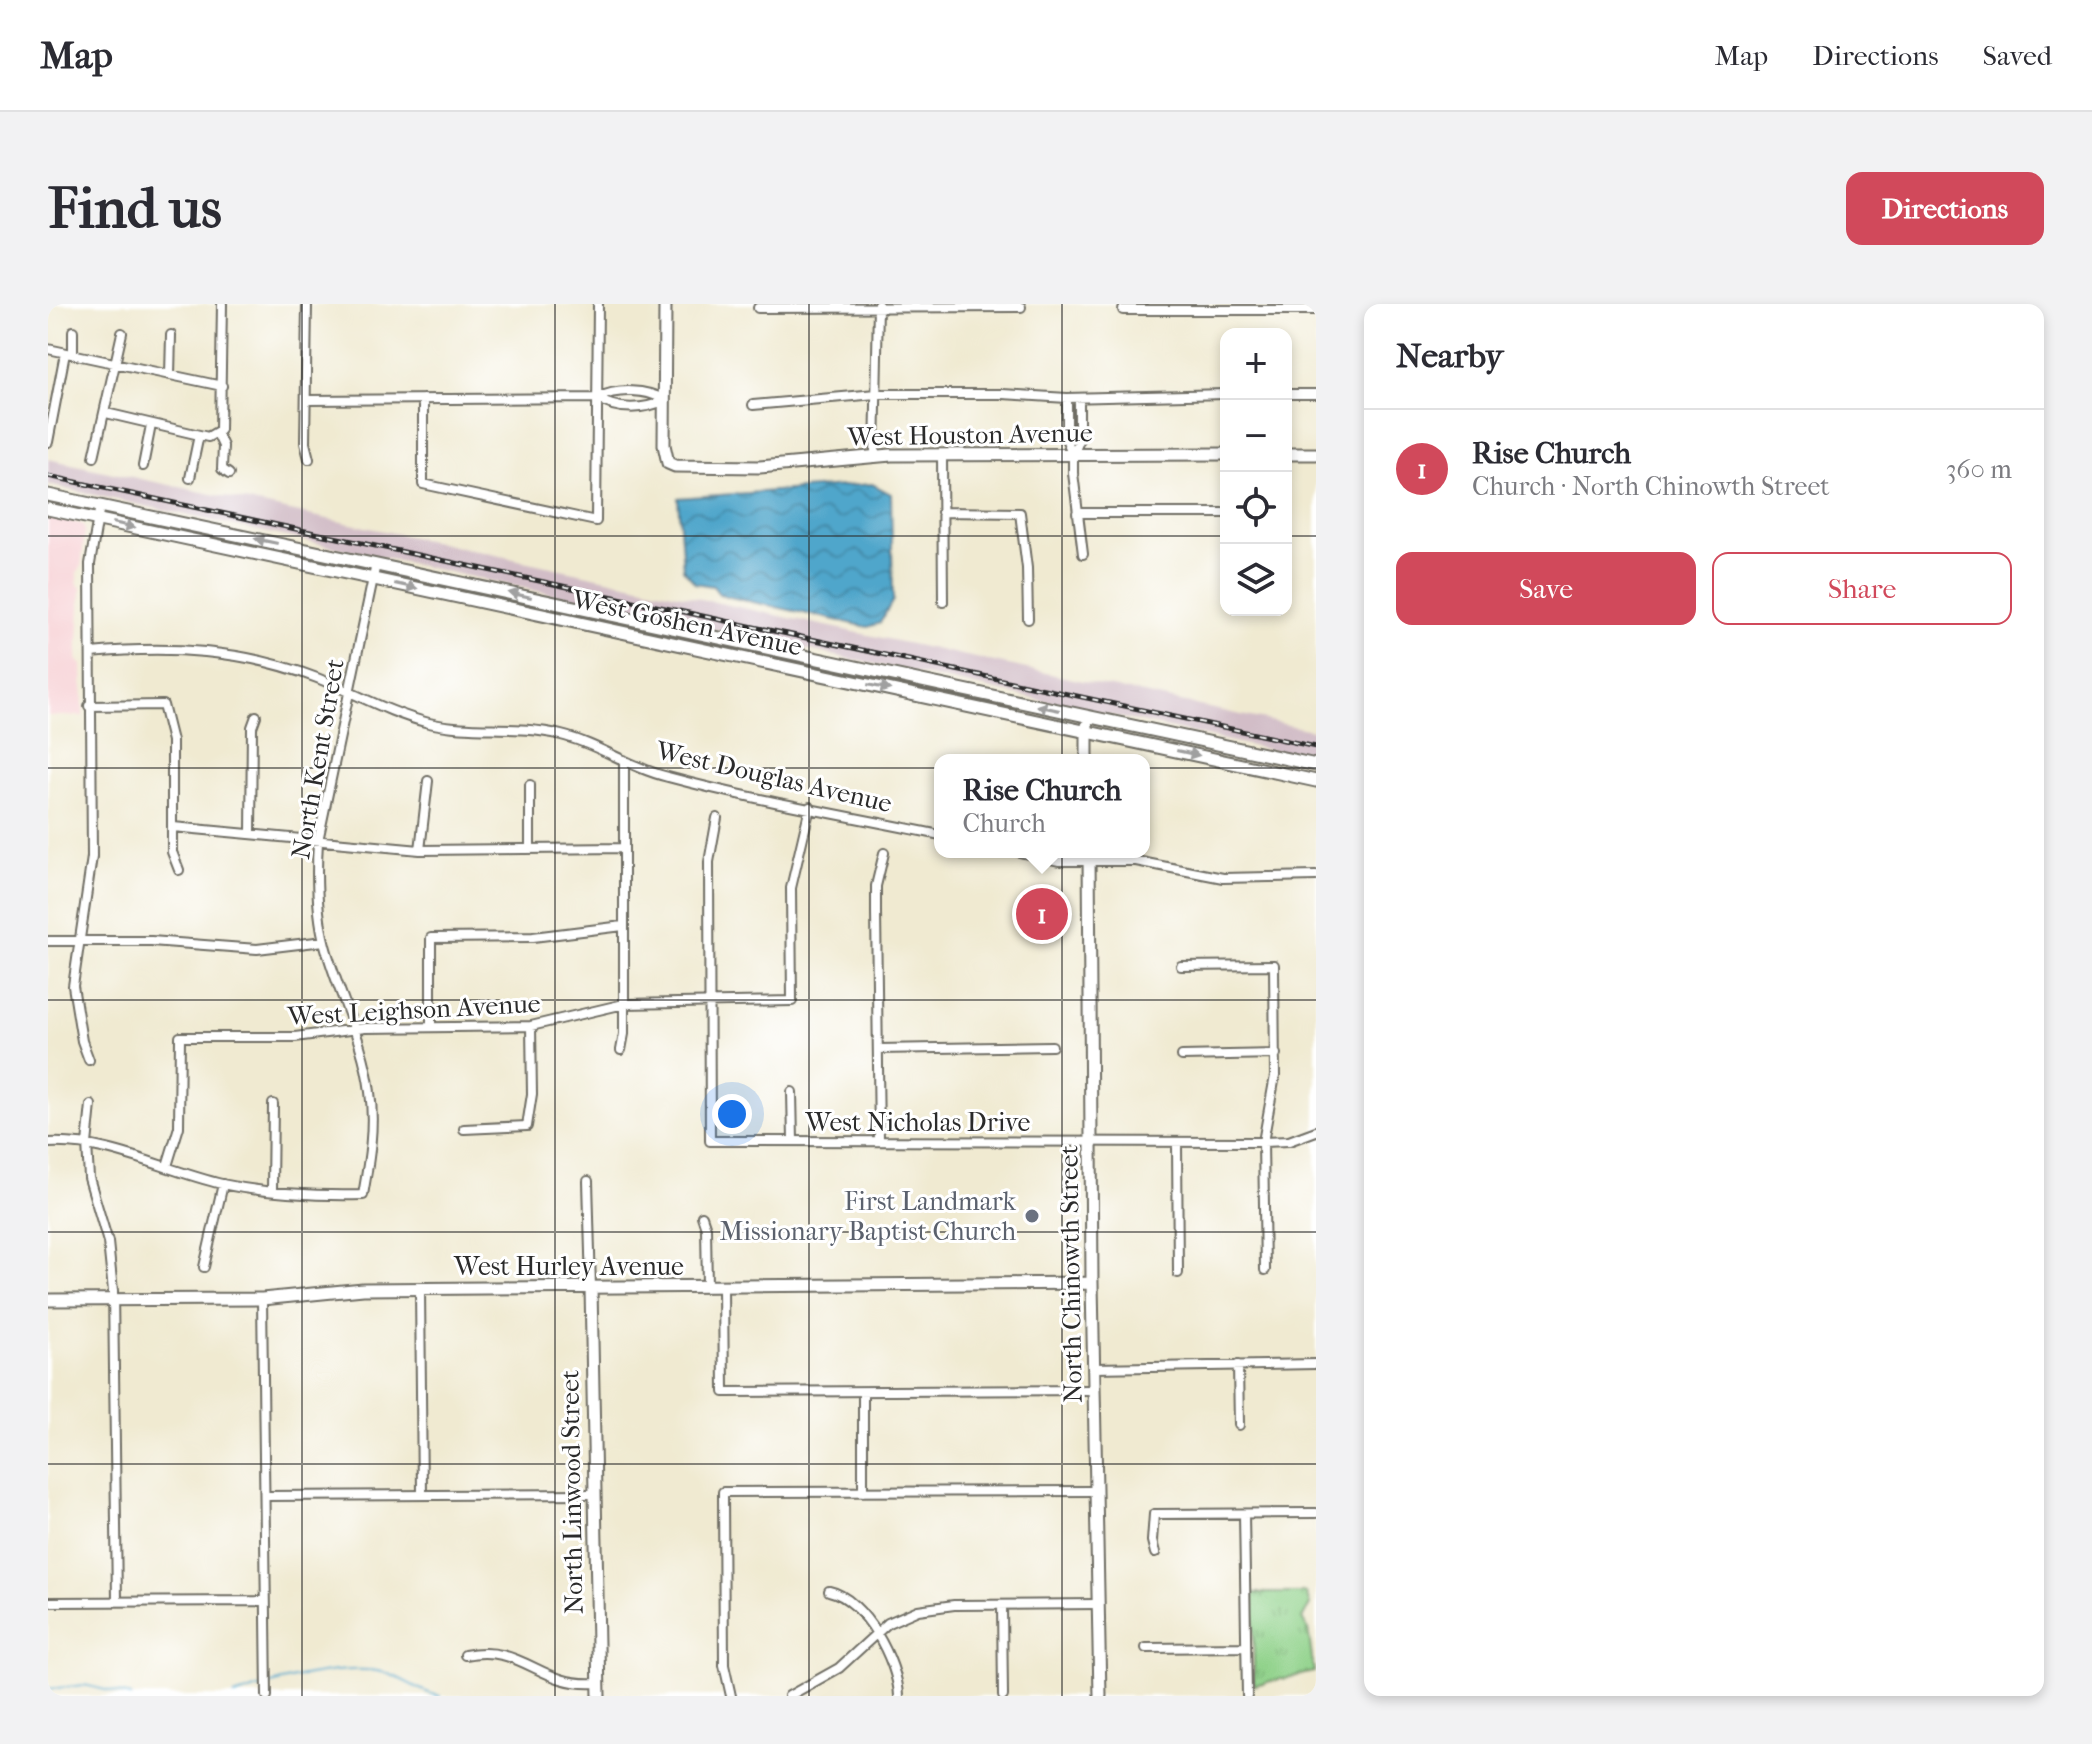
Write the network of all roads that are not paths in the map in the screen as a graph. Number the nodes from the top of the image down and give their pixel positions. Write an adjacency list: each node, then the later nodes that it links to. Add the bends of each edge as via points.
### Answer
1 (222, 304): 18 (street)
2 (307, 304): 28 (street)
3 (598, 304): 24 (street)
4 (665, 304): 29 (street)
5 (878, 306): 6 (street); 8 (street); 20 (street)
6 (1021, 307)
7 (1237, 307): 9 (street); 10 (street)
8 (758, 308)
9 (1123, 310)
10 (1316, 310)
11 (73, 331): 15 (street)
12 (122, 333): 16 (street)
13 (171, 335): 17 (street)
14 (48, 349): 15 (street)
15 (69, 353): 16 (street); 30 (street)
16 (118, 364): 17 (street); 33 (street)
17 (170, 375): 18 (street)
18 (222, 386): 35 (street, via 222,423)
19 (630, 392): 24 (street); 29 (street, via 652,392); 32 (street)
20 (876, 394): 25 (street); 31 (street); 43 (street)
21 (1220, 394): 26 (street)
22 (1292, 394): 23 (street)
23 (1316, 394)
24 (598, 398): 27 (street); 27 (street, via 596,521 423,484); 32 (street, via 610,407)
25 (1067, 398): 26 (street); 42 (street, via 1067,441)
26 (1079, 398): 42 (street, via 1079,441)
27 (423, 399): 28 (street)
28 (307, 400): 45 (street)
29 (665, 400): 32 (street); 43 (street, West Houston Avenue, via 668,463 681,468)
30 (51, 403): 37 (street)
31 (753, 405)
32 (630, 406)
33 (106, 413): 34 (street); 44 (street)
34 (151, 425): 36 (street); 46 (street)
35 (215, 434): 36 (street); 47 (street, via 223,446 222,469)
36 (199, 435): 48 (street)
37 (48, 442)
38 (1220, 454): 42 (street, West Houston Avenue)
39 (1292, 454): 40 (street)
40 (1316, 454)
41 (942, 455): 42 (street, West Houston Avenue); 43 (street, West Houston Avenue); 54 (street)
42 (1073, 455): 55 (street)
43 (875, 456)
44 (94, 457)
45 (309, 459)
46 (143, 466)
47 (229, 474)
48 (190, 478)
49 (48, 495): 50 (street, West Goshen Avenue)
50 (66, 498): 51 (street); 52 (street, West Goshen Avenue)
51 (48, 501)
52 (100, 505): 57 (street); 59 (street, West Goshen Avenue, one-way to 52)
53 (48, 509): 57 (street, West Goshen Avenue)
54 (942, 512): 61 (street); 62 (street, via 1020,513)
55 (1077, 513): 56 (street); 58 (street)
56 (1220, 513)
57 (96, 519): 60 (street, West Goshen Avenue, one-way to 60); 63 (street, via 90,564)
58 (1083, 554)
59 (376, 564): 60 (street, North Kent Street); 65 (street, West Goshen Avenue, one-way to 59)
60 (374, 579): 64 (street, West Goshen Avenue, one-way to 64); 66 (street, North Kent Street)
61 (943, 602)
62 (1028, 619)
63 (91, 653): 66 (street, West Douglas Avenue, via 193,649 249,658); 67 (street)
64 (759, 661): 65 (street, via 781,657 820,666); 70 (street, West Goshen Avenue, one-way to 70)
65 (845, 665): 69 (street, West Goshen Avenue, one-way to 65)
66 (349, 693): 72 (street, West Douglas Avenue, via 433,724 560,734); 82 (street, North Kent Street)
67 (89, 706): 79 (street, via 163,705 172,741); 95 (street, via 92,857)
68 (256, 716): 80 (street)
69 (1089, 717): 70 (street); 73 (street, West Goshen Avenue)
70 (1086, 731): 71 (street); 75 (street, West Goshen Avenue, one-way to 75)
71 (1087, 754)
72 (624, 760): 77 (street, West Douglas Avenue, via 665,777); 83 (street)
73 (1316, 765)
74 (428, 781): 85 (street)
75 (1316, 781)
76 (530, 785): 84 (street)
77 (810, 807): 81 (street, West Douglas Avenue); 98 (street, West Leighson Avenue, via 791,888 792,1001)
78 (717, 818): 98 (street, via 709,862)
79 (173, 827): 80 (street); 91 (street, via 172,852)
80 (251, 834): 82 (street)
81 (934, 834)
82 (318, 841): 85 (street); 96 (street, North Kent Street)
83 (624, 848): 84 (street); 93 (street)
84 (530, 849): 85 (street)
85 (420, 850)
86 (884, 853): 104 (street, via 876,899)
87 (1046, 858): 88 (street)
88 (1077, 858)
89 (1089, 858): 120 (street, North Chinowth Street)
90 (1108, 858): 92 (street, via 1223,878)
91 (179, 870)
92 (1316, 876)
93 (623, 926): 99 (street); 101 (street, via 533,937 431,938)
94 (48, 941): 95 (street)
95 (78, 941): 96 (street, via 257,949); 108 (street, via 73,986)
96 (324, 941): 102 (street, North Kent Street)
97 (1181, 966): 106 (street, via 1274,965)
98 (709, 1002): 99 (street, West Leighson Avenue); 115 (street, West Nicholas Drive, via 710,1141)
99 (624, 1004): 100 (street, West Leighson Avenue); 105 (street)
100 (531, 1026): 101 (street, West Leighson Avenue); 112 (street, via 529,1121 521,1128)
101 (431, 1027): 102 (street, West Leighson Avenue)
102 (355, 1029): 121 (street, West Leighson Avenue, via 295,1037 180,1037 179,1127); 124 (street, North Kent Street, via 372,1117 363,1195)
103 (1052, 1046): 104 (street)
104 (878, 1049): 114 (street)
105 (621, 1050)
106 (1276, 1054): 107 (street); 116 (street)
107 (1182, 1056)
108 (89, 1060)
109 (792, 1092): 115 (street)
110 (273, 1104): 124 (street)
111 (91, 1105): 119 (street)
112 (464, 1129)
113 (1316, 1131): 116 (street, West Nicholas Drive, via 1289,1141)
114 (879, 1140): 115 (street, West Nicholas Drive); 120 (street, West Nicholas Drive)
115 (793, 1141)
116 (1263, 1142): 118 (street, West Nicholas Drive); 127 (street)
117 (48, 1143): 119 (street)
118 (1177, 1143): 120 (street, West Nicholas Drive); 128 (street)
119 (87, 1144): 121 (street); 136 (street, via 89,1178 111,1257)
120 (1090, 1144): 129 (street, North Chinowth Street)
121 (167, 1166): 123 (street)
122 (588, 1181): 132 (street)
123 (223, 1184): 124 (street); 126 (street)
124 (272, 1191)
125 (702, 1216): 130 (street)
126 (204, 1267)
127 (1265, 1270)
128 (1178, 1273)
129 (1092, 1283): 131 (street, West Hurley Avenue); 139 (street, North Chinowth Street)
130 (707, 1287): 131 (street, West Hurley Avenue); 132 (street, West Hurley Avenue)
131 (723, 1287): 141 (street, via 724,1392)
132 (591, 1288): 133 (street, West Hurley Avenue); 145 (street, North Linwood Street)
133 (420, 1289): 134 (street, West Hurley Avenue); 146 (street)
134 (262, 1299): 136 (street, West Hurley Avenue); 147 (street)
135 (48, 1300): 136 (street, West Hurley Avenue)
136 (113, 1301): 152 (street)
137 (1316, 1364): 138 (street)
138 (1238, 1365): 139 (street); 142 (street)
139 (1094, 1368): 140 (street, North Chinowth Street)
140 (1094, 1390): 141 (street); 143 (street, North Chinowth Street)
141 (863, 1392): 144 (street)
142 (1239, 1425)
143 (1097, 1491): 144 (street); 155 (street, North Chinowth Street)
144 (863, 1492): 164 (street, via 723,1492 724,1665)
145 (594, 1494): 146 (street); 161 (street, North Linwood Street)
146 (422, 1495): 147 (street)
147 (265, 1496): 153 (street)
148 (1316, 1513): 149 (street)
149 (1244, 1514): 150 (street, via 1154,1514); 158 (street)
150 (1155, 1553)
151 (829, 1591): 157 (street, via 848,1598)
152 (117, 1601): 153 (street); 154 (street)
153 (265, 1601): 162 (street)
154 (48, 1602)
155 (1099, 1604): 156 (street); 168 (street, North Chinowth Street)
156 (1002, 1605): 157 (street, via 918,1610); 167 (street)
157 (874, 1633): 165 (street, via 839,1668); 166 (street, via 893,1660)
158 (1246, 1647): 159 (street); 169 (street)
159 (1146, 1648)
160 (465, 1655): 161 (street, via 501,1652 561,1681)
161 (596, 1683): 163 (street, North Linwood Street)
162 (267, 1689)
163 (599, 1696)
164 (731, 1696)
165 (789, 1696)
166 (899, 1696)
167 (1003, 1696)
168 (1100, 1696)
169 (1247, 1696)

